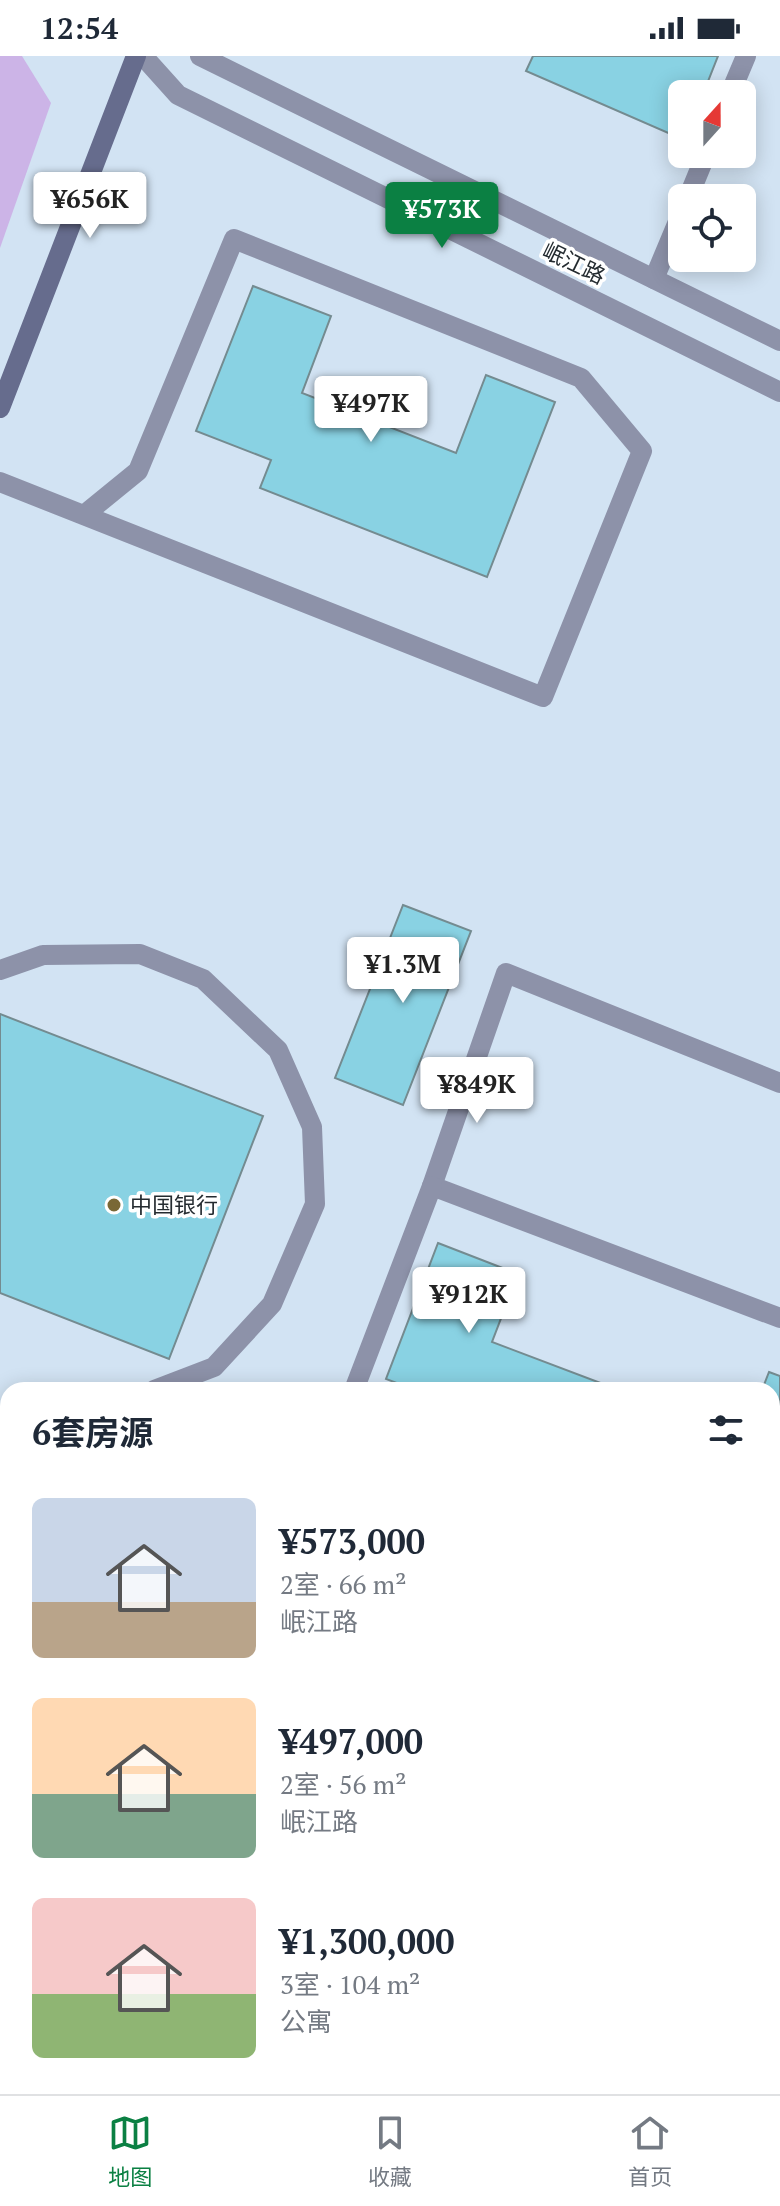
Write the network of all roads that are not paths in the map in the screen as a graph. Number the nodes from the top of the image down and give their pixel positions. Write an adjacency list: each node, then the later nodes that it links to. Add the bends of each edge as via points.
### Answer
1 (136, 56): 10 (main road)
2 (143, 56): 9 (street, 岷江路, via 178,95)
3 (200, 56): 7 (street, 岷江路)
4 (746, 56): 5 (street)
5 (736, 80)
6 (668, 246): 7 (street)
7 (654, 279): 8 (street, 岷江路)
8 (780, 341)
9 (780, 392)
10 (0, 408)
11 (0, 482): 12 (street)
12 (84, 515): 12 (street, via 543,697 642,451 581,378 234,239 138,471)
13 (0, 970): 17 (street, via 43,955 140,954 203,979 278,1050 312,1127 315,1204 272,1304 214,1367)
14 (780, 1083): 15 (street, via 506,973)
15 (432, 1186): 16 (street); 18 (street)
16 (780, 1318)
17 (175, 1382)
18 (357, 1382)

